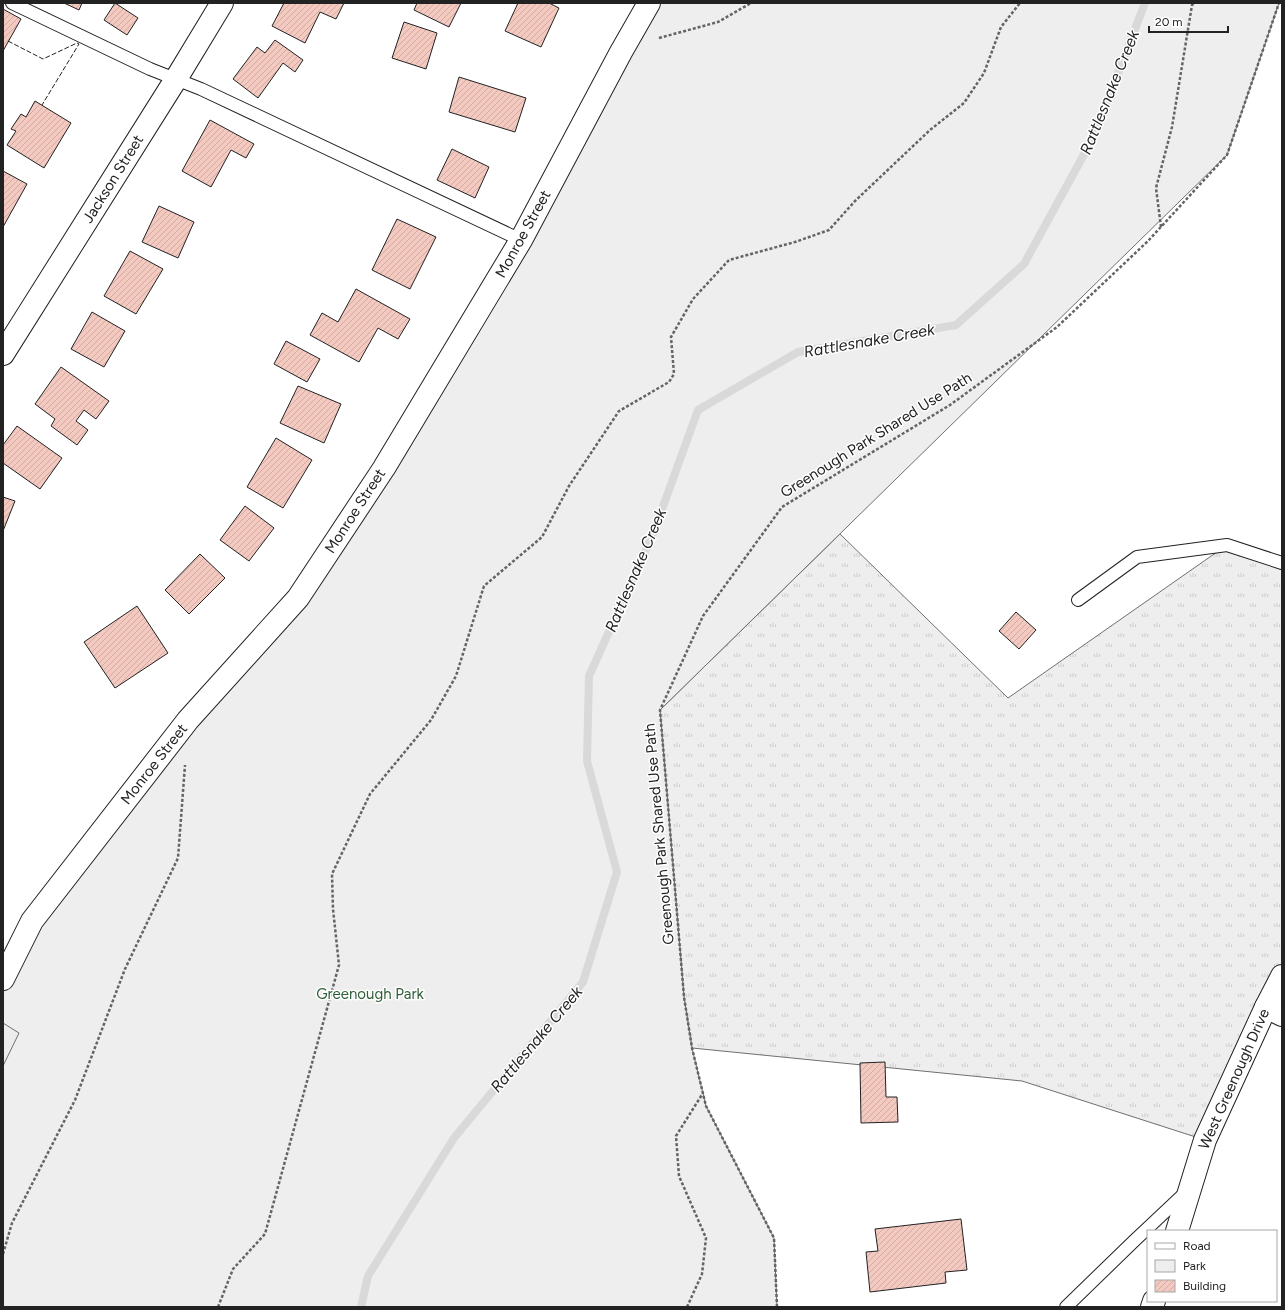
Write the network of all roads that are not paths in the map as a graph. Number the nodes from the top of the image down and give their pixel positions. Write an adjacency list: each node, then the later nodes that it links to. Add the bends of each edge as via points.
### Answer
1 (12, 3): 4 (lane)
2 (222, 3): 4 (street, Jackson Street)
3 (649, 3): 5 (street, Monroe Street)
4 (176, 80): 5 (lane, via 201,89); 6 (street, Jackson Street)
5 (521, 240): 10 (street, Monroe Street, via 384,468 298,598 188,720 42,908 32,921)
6 (3, 354)
7 (1282, 563): 8 (lane, via 1227,546 1137,557)
8 (1078, 600)
9 (1282, 976): 11 (street, West Greenough Drive)
10 (3, 979)
11 (1274, 1011): 12 (street, West Greenough Drive, via 1205,1140)
12 (1191, 1188): 13 (street, West Greenough Drive); 14 (lane)
13 (1177, 1230)
14 (1066, 1307)

